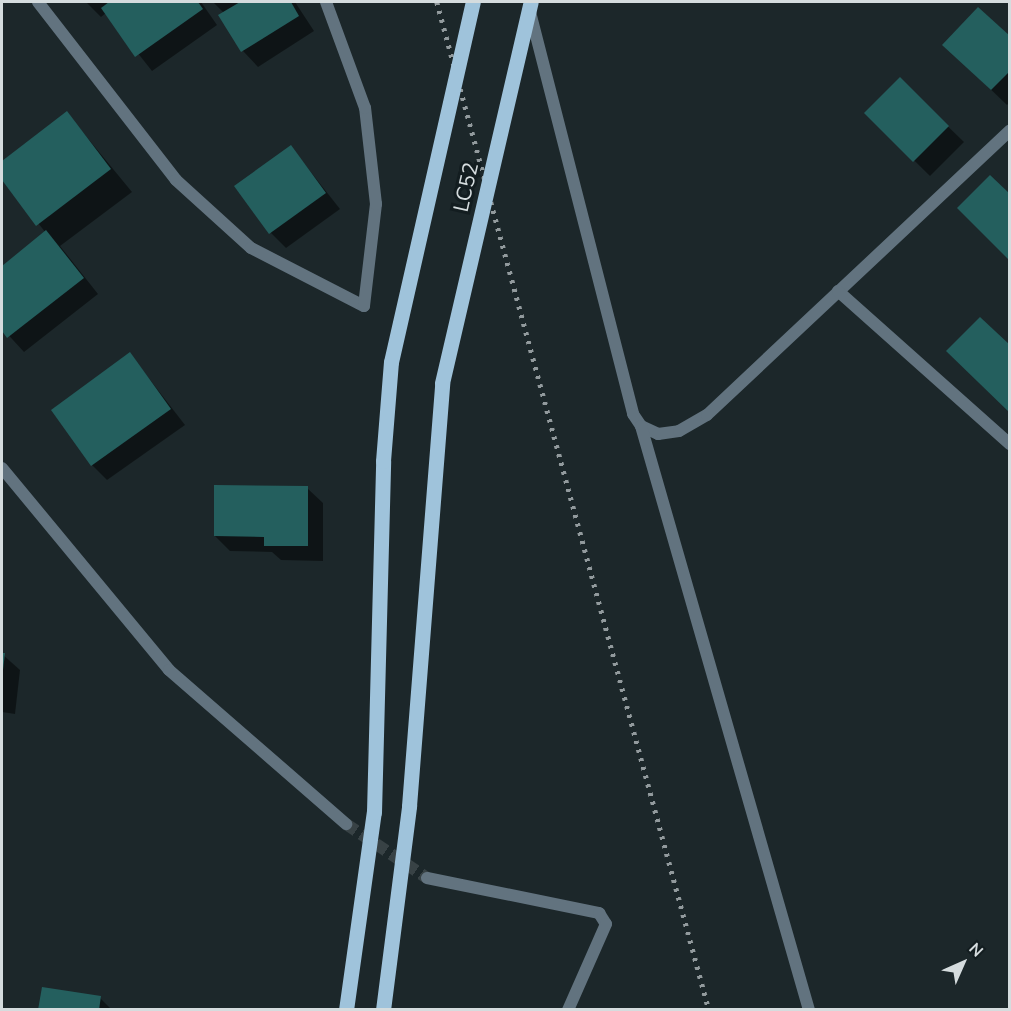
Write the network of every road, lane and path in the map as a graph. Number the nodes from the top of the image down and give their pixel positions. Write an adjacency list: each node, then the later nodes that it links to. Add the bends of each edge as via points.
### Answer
1 (38, 2): 2 (street, via 176,180 251,248 364,306 376,204 365,108)
2 (326, 2)
3 (473, 2): 12 (main road, LC52, bridge, via 391,362 383,461 374,812)
4 (529, 2): 7 (street, via 633,414); 13 (main road, LC52, bridge, via 442,382 409,806)
5 (1010, 130): 6 (street)
6 (838, 291): 7 (street, via 707,416 679,431 658,434); 8 (street)
7 (641, 426): 15 (street)
8 (1008, 440)
9 (2, 468): 10 (street, via 169,670)
10 (346, 824)
11 (427, 878): 14 (street, via 599,913 606,924)
12 (346, 1010)
13 (383, 1010)
14 (568, 1010)
15 (809, 1010)

